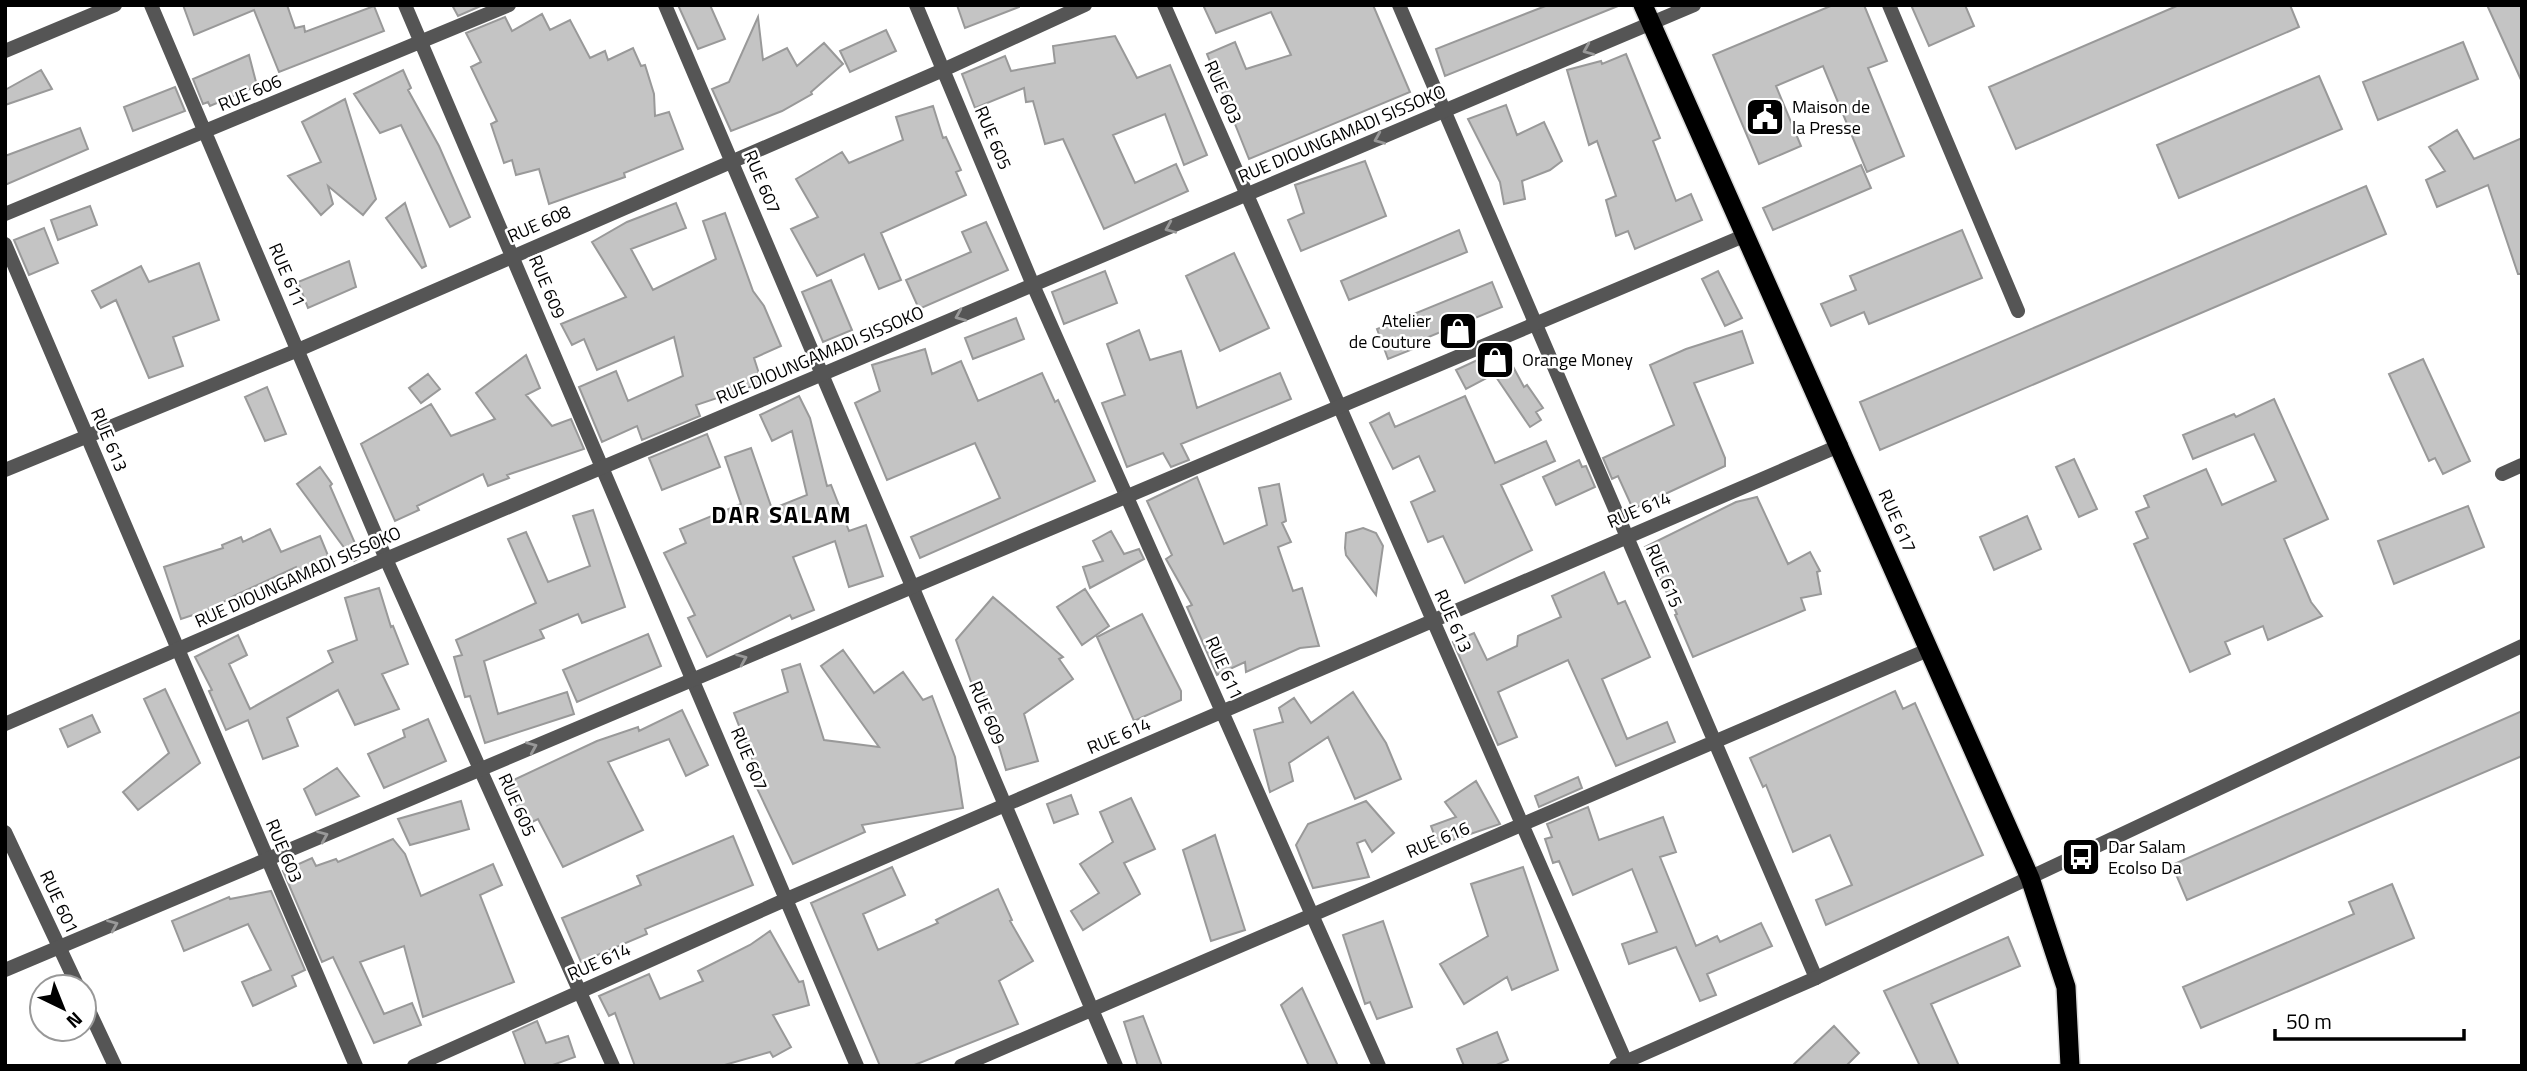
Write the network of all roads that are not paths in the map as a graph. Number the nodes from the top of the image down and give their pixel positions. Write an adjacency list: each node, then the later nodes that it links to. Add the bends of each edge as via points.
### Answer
1 (115, 5): 14 (street)
2 (152, 5): 17 (street, RUE 611)
3 (405, 5): 13 (street, RUE 609)
4 (509, 5): 13 (street, RUE 606)
5 (665, 5): 18 (street, RUE 607)
6 (916, 5): 15 (street, RUE 605)
7 (1085, 5): 15 (street, RUE 608)
8 (1164, 5): 19 (street, RUE 603)
9 (1399, 5): 16 (street)
10 (1694, 5): 12 (street, RUE DIOUNGAMADI SISSOKO)
11 (1889, 5): 25 (street)
12 (1647, 14): 16 (street, RUE DIOUNGAMADI SISSOKO, one-way to 16); 21 (highway, RUE 617)
13 (421, 43): 17 (street, RUE 606); 23 (street, RUE 609)
14 (5, 51)
15 (943, 70): 18 (street, RUE 608); 24 (street, RUE 605)
16 (1444, 111): 19 (street, RUE DIOUNGAMADI SISSOKO, one-way to 19); 26 (street, RUE 615)
17 (206, 133): 20 (street, RUE 606); 27 (street, RUE 611)
18 (732, 161): 23 (street, RUE 608); 28 (street, RUE 607)
19 (1247, 195): 24 (street, RUE DIOUNGAMADI SISSOKO, one-way to 24); 29 (street, RUE 613)
20 (5, 214)
21 (1746, 235): 26 (street); 31 (highway, RUE 617)
22 (5, 244): 30 (street, RUE 613)
23 (513, 257): 27 (street, RUE 608); 33 (street, RUE 609)
24 (1033, 285): 28 (street, RUE DIOUNGAMADI SISSOKO, one-way to 28); 36 (street, RUE 611)
25 (2018, 312)
26 (1535, 324): 29 (street); 37 (street, RUE 615)
27 (298, 350): 30 (street, RUE 608); 38 (street, RUE 611)
28 (823, 375): 33 (street, RUE DIOUNGAMADI SISSOKO); 39 (street, RUE 609)
29 (1339, 406): 36 (street); 40 (street, RUE 613)
30 (86, 435): 34 (street, RUE 608); 43 (street, RUE 613)
31 (1841, 445): 37 (street, RUE 614); 42 (highway, RUE 617)
32 (2522, 465): 35 (street)
33 (605, 468): 38 (street, RUE DIOUNGAMADI SISSOKO); 44 (street, RUE 607)
34 (5, 470)
35 (2502, 474)
36 (1127, 496): 39 (street); 45 (street, RUE 611)
37 (1626, 536): 40 (street, RUE 614); 47 (street, RUE 615)
38 (386, 559): 43 (street, RUE DIOUNGAMADI SISSOKO); 48 (street, RUE 605)
39 (913, 587): 44 (street, one-way to 39); 49 (street, RUE 609)
40 (1432, 621): 45 (street, RUE 614); 50 (street, RUE 613)
41 (2522, 646): 53 (street)
42 (1930, 649): 47 (street, RUE 616); 53 (highway, RUE 617)
43 (177, 651): 46 (street, RUE DIOUNGAMADI SISSOKO); 52 (street, RUE 603)
44 (694, 679): 48 (street, one-way to 44); 54 (street, RUE 607)
45 (1223, 712): 49 (street, RUE 614); 55 (street, RUE 611)
46 (5, 724)
47 (1715, 742): 50 (street, RUE 616); 59 (street, RUE 615)
48 (480, 769): 52 (street, one-way to 48); 60 (street, RUE 605)
49 (1006, 806): 54 (street, RUE 614); 61 (street, RUE 609)
50 (1522, 825): 55 (street, RUE 616); 63 (street, RUE 613)
51 (5, 832): 56 (street, RUE 601)
52 (267, 860): 56 (street, one-way to 52); 65 (street, RUE 603)
53 (2030, 878): 59 (street); 72 (highway, RUE 617, via 2066,987)
54 (787, 899): 60 (street, RUE 614); 68 (street, RUE 607)
55 (1312, 915): 61 (street, RUE 616); 71 (street, RUE 611)
56 (59, 947): 57 (street); 58 (street, RUE 601)
57 (5, 970)
58 (71, 973)
59 (1816, 978): 63 (street)
60 (580, 992): 66 (street, RUE 614); 67 (street, RUE 605)
61 (1092, 1010): 69 (street, RUE 616); 70 (street, RUE 609)
62 (98, 1030): 64 (street)
63 (1621, 1064)
64 (115, 1066)
65 (356, 1066)
66 (414, 1066)
67 (613, 1066)
68 (857, 1066)
69 (961, 1066)
70 (1116, 1066)
71 (1379, 1066)
72 (2070, 1066)

